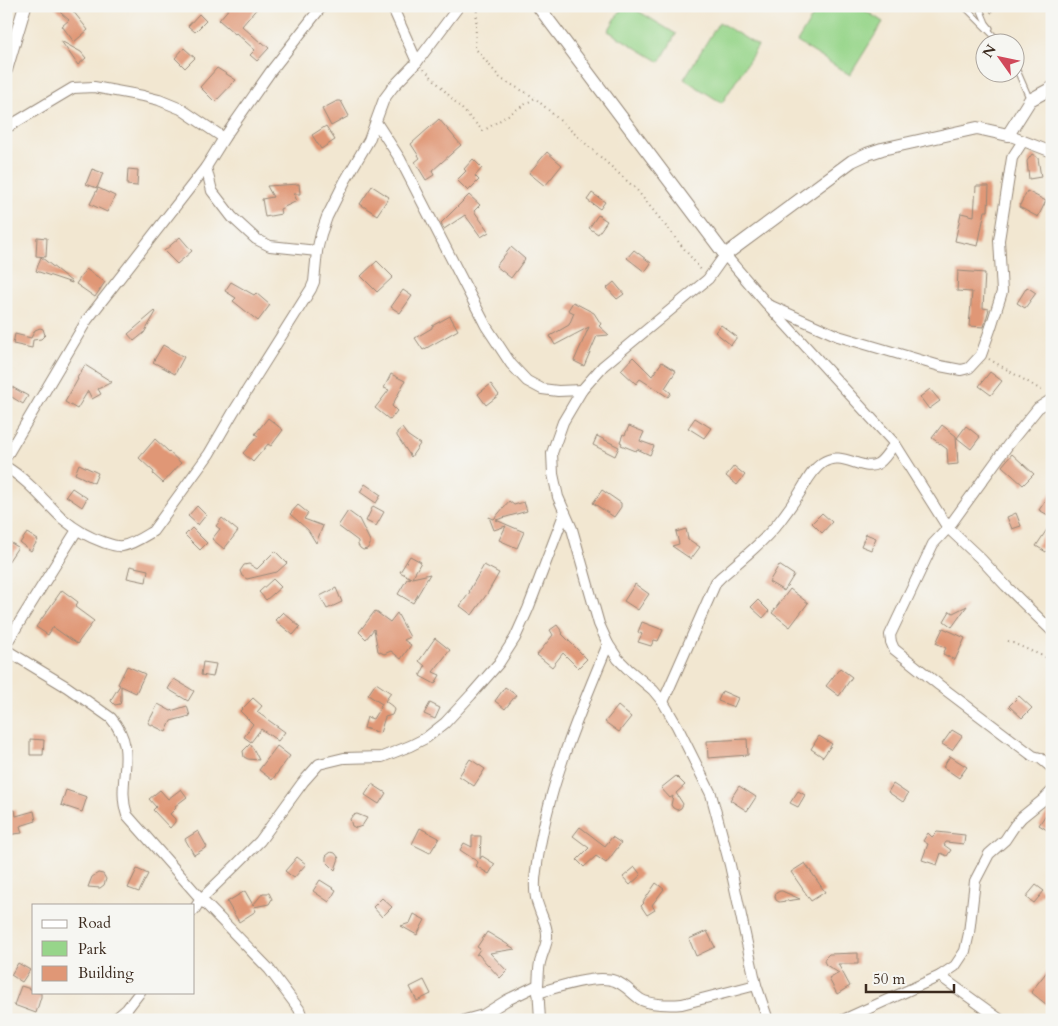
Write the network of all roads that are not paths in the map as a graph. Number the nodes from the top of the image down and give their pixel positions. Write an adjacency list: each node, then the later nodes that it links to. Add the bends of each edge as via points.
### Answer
1 (25, 6): 11 (street)
2 (322, 6): 18 (street)
3 (392, 6): 10 (street)
4 (459, 6): 10 (street)
5 (538, 6): 23 (street)
6 (964, 6): 8 (lane)
7 (978, 6): 9 (lane)
8 (991, 32)
9 (993, 32)
10 (417, 62): 15 (street, via 388,93)
11 (6, 70)
12 (1022, 82): 14 (lane)
13 (1052, 88): 14 (street)
14 (1030, 100): 17 (street)
15 (376, 122): 22 (street, via 327,217); 25 (street, via 400,159 486,326 511,364 527,381 542,389)
16 (6, 128): 18 (street, via 73,88 94,87 159,100 181,109)
17 (1008, 135): 19 (street); 23 (street, via 977,128 867,154 852,161)
18 (224, 138): 21 (street)
19 (1023, 141): 20 (street); 24 (street, via 1012,158 999,240 1002,292 981,355 969,368 961,370 940,366 838,336)
20 (1052, 152)
21 (206, 167): 22 (street, via 212,191 232,217 256,238 270,246); 28 (street, via 87,320)
22 (318, 251): 32 (street, via 314,282 308,294 209,454 153,531 120,546 110,545)
23 (725, 255): 24 (street); 25 (street, via 708,278 602,366)
24 (767, 304): 27 (street)
25 (582, 390): 30 (street, via 563,422 552,453 553,474)
26 (1052, 399): 31 (street, via 1038,408 1008,445)
27 (895, 444): 31 (street); 37 (street, via 878,463 869,467 844,459 831,459 814,470 768,534 716,582)
28 (6, 457)
29 (6, 467): 32 (street)
30 (564, 512): 35 (street); 40 (street, via 515,638 499,664 445,724 426,738 382,757 344,758 319,764 260,841)
31 (948, 528): 33 (street); 38 (street, via 933,544 890,635 894,649)
32 (77, 530): 34 (street)
33 (1052, 631)
34 (6, 644)
35 (608, 644): 37 (street, via 618,659); 44 (street, via 579,711 546,815 534,888 548,937 540,959)
36 (6, 650): 40 (street, via 67,687 116,724 126,755 123,805 126,815)
37 (663, 702): 43 (street, via 711,794)
38 (1052, 768)
39 (1052, 791): 42 (street, via 1022,817 1005,840 989,854 975,881 965,952 955,966)
40 (201, 899): 41 (street); 47 (street, via 269,969 299,1009)
41 (195, 908)
42 (940, 976): 51 (street); 52 (street)
43 (756, 985): 44 (street, via 676,1005 646,1002 614,980); 50 (street)
44 (538, 989): 48 (street); 49 (street)
45 (138, 994): 46 (street)
46 (114, 1020)
47 (303, 1020)
48 (465, 1020)
49 (540, 1020)
50 (768, 1020)
51 (843, 1020)
52 (1001, 1020)

